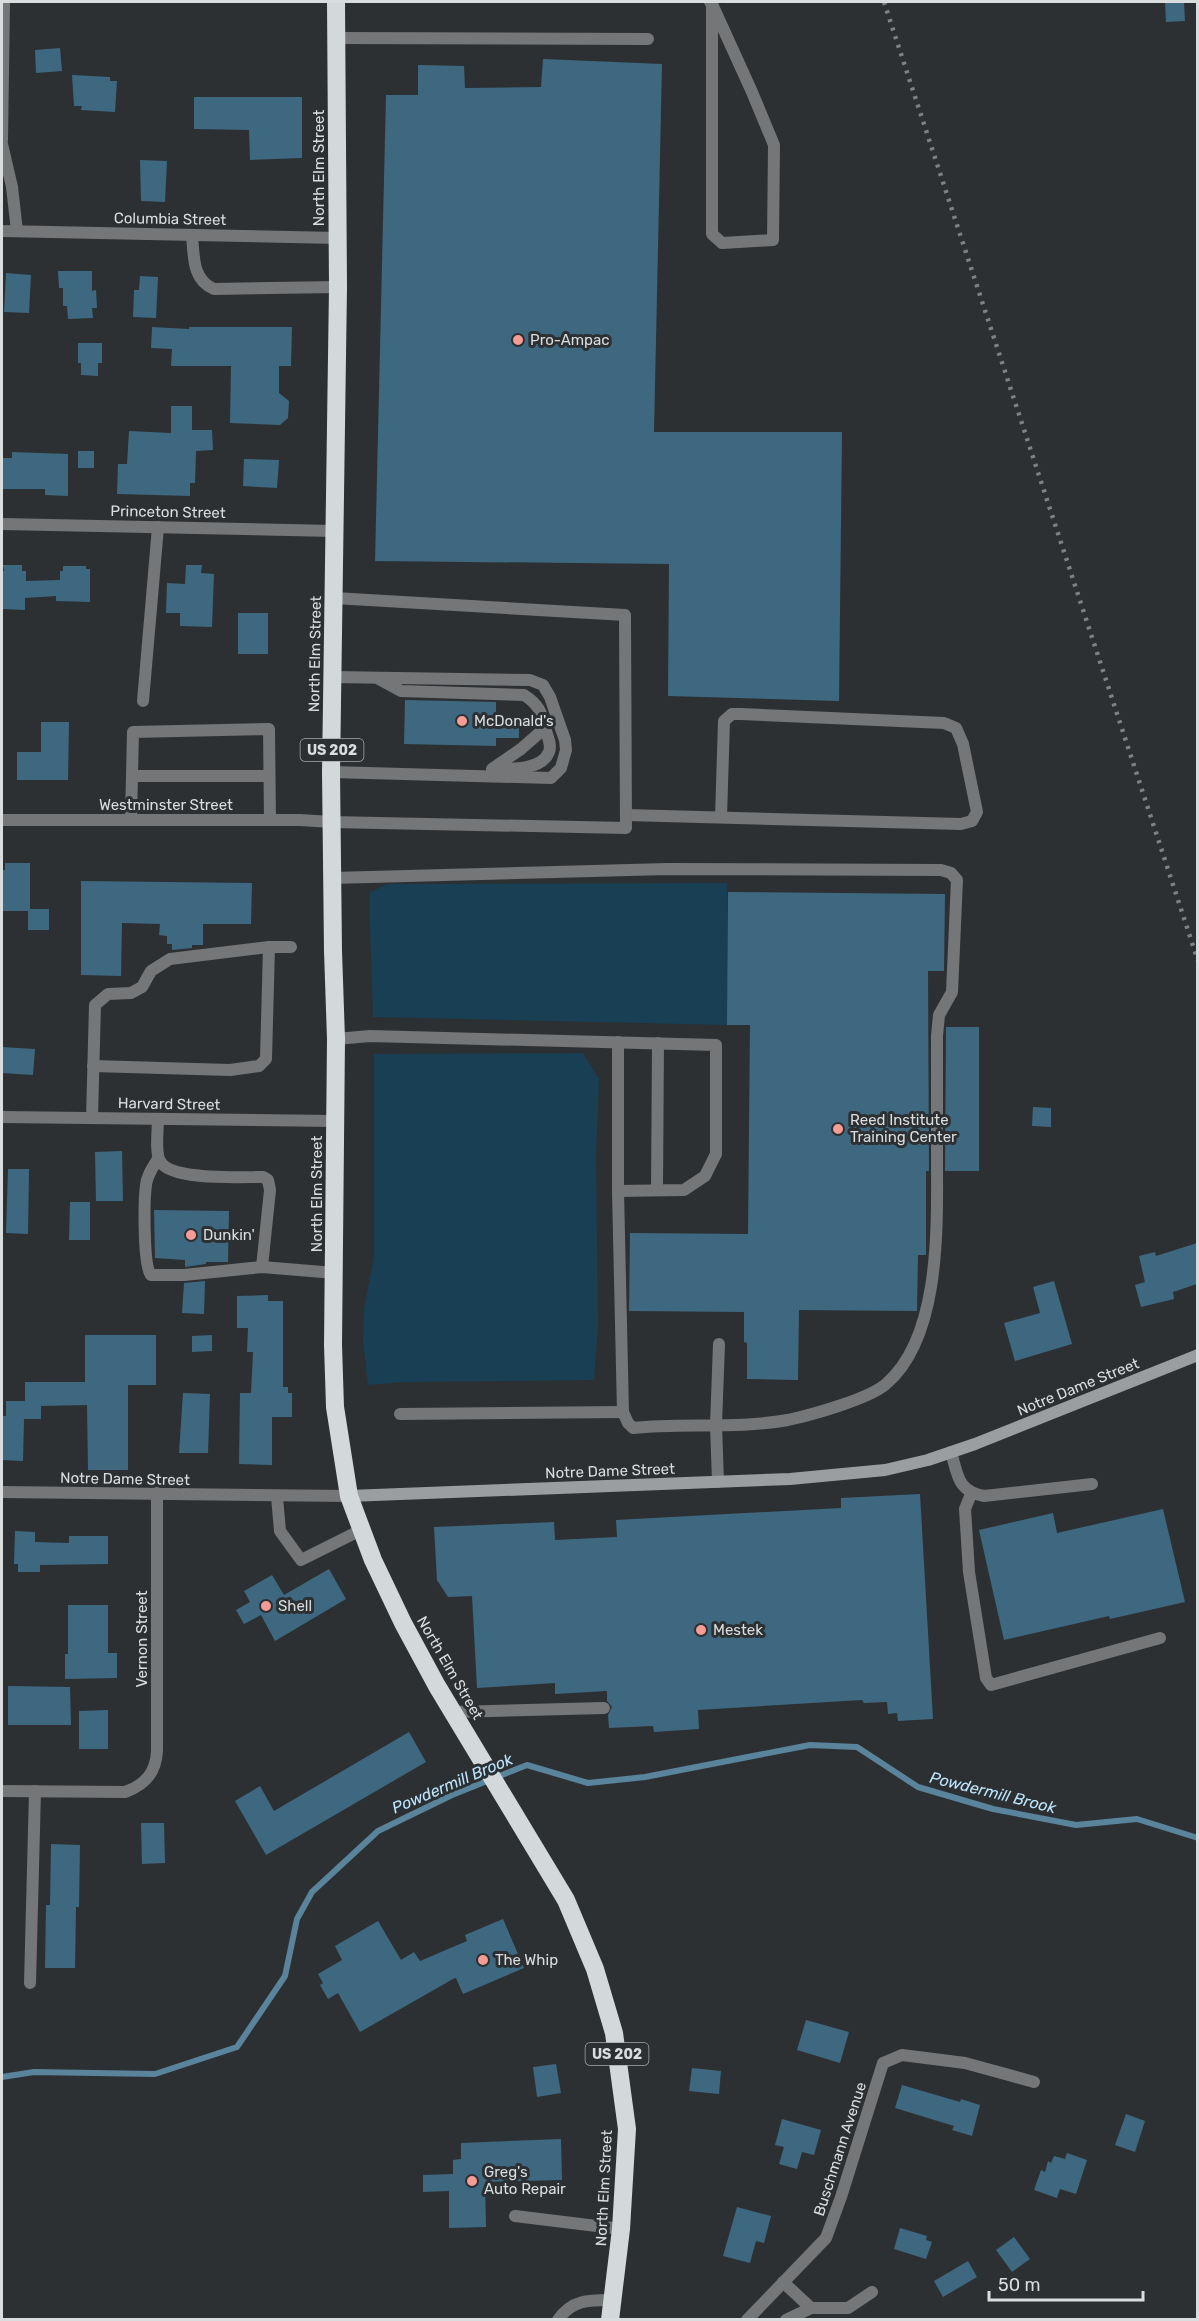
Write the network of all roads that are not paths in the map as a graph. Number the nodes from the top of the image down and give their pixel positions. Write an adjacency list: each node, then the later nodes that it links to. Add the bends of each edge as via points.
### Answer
1 (4, 2): 6 (street)
2 (336, 2): 4 (highway, North Elm Street / US 202)
3 (711, 3): 3 (street, via 712,234 722,243 773,240 774,145)
4 (336, 38): 5 (street); 10 (highway, North Elm Street / US 202)
5 (648, 39)
6 (2, 142): 8 (street)
7 (2, 231): 8 (street, Columbia Street)
8 (17, 231): 9 (street, Columbia Street)
9 (192, 235): 10 (street, Columbia Street); 11 (street, via 197,276 214,289)
10 (338, 238): 11 (highway, North Elm Street / US 202)
11 (338, 287): 14 (highway, North Elm Street / US 202)
12 (2, 524): 13 (street, Princeton Street)
13 (158, 527): 14 (street, Princeton Street); 18 (street)
14 (334, 531): 15 (highway, North Elm Street / US 202)
15 (334, 598): 16 (highway, North Elm Street / US 202); 25 (street, via 624,615)
16 (333, 677): 17 (street); 21 (highway, North Elm Street / US 202)
17 (376, 678): 19 (street, via 401,691 524,695 540,708); 22 (street, via 530,680 543,685 565,740 565,757 556,775)
18 (143, 702)
19 (545, 728): 20 (street); 20 (street, via 550,746 544,758 529,766)
20 (492, 769): 22 (street)
21 (331, 772): 22 (street); 30 (highway, North Elm Street / US 202)
22 (456, 775)
23 (132, 776): 24 (street); 24 (street, via 133,732 269,729); 28 (street)
24 (269, 776): 29 (street)
25 (626, 815): 26 (street); 30 (street, Westminster Street, via 626,828)
26 (722, 817): 26 (street, via 724,721 732,714 944,723 956,728 963,744 977,812 972,821 961,824)
27 (2, 820): 28 (street, Westminster Street)
28 (131, 820): 29 (street, Westminster Street)
29 (270, 820): 30 (street, Westminster Street)
30 (331, 822): 31 (highway, North Elm Street / US 202)
31 (332, 878): 34 (highway, North Elm Street / US 202); 51 (street, via 667,868 940,870 957,880 952,992 939,1015 937,1036 937,1244 919,1332 902,1367 865,1397 788,1420)
32 (269, 947): 33 (street); 37 (street, via 170,959 151,971 142,987 131,993 108,994 95,1005); 37 (street, via 266,1059 259,1066 230,1070)
33 (291, 947)
34 (336, 1039): 35 (street, via 370,1036); 41 (highway, North Elm Street / US 202)
35 (618, 1042): 36 (street); 44 (street)
36 (658, 1043): 43 (street); 43 (street, via 716,1045 716,1154 705,1176 684,1190)
37 (93, 1066): 39 (street)
38 (2, 1117): 39 (street, Harvard Street)
39 (92, 1118): 40 (street, Harvard Street)
40 (158, 1119): 41 (street, Harvard Street); 42 (street)
41 (335, 1121): 46 (highway, North Elm Street / US 202)
42 (158, 1159): 45 (street, via 166,1169 181,1174 268,1180); 45 (street, via 146,1184 145,1248 151,1275)
43 (657, 1190): 44 (street)
44 (618, 1191): 49 (street)
45 (262, 1267): 46 (street)
46 (335, 1274): 58 (highway, North Elm Street / US 202, via 335,1407)
47 (719, 1344): 51 (street)
48 (1195, 1359): 52 (main road, Notre Dame Street)
49 (623, 1412): 50 (street); 51 (street, via 633,1428)
50 (400, 1414)
51 (716, 1425): 53 (street)
52 (951, 1452): 53 (main road, Notre Dame Street, via 866,1473); 57 (street, via 960,1484)
53 (718, 1482): 58 (main road, Notre Dame Street)
54 (1092, 1484): 57 (street, via 984,1496)
55 (2, 1492): 56 (street, Notre Dame Street)
56 (157, 1493): 59 (street, Notre Dame Street); 65 (street, Vernon Street, via 157,1751 153,1771 146,1781 125,1792)
57 (971, 1494): 61 (street, via 965,1509 969,1572 986,1678 992,1685)
58 (349, 1496): 59 (street, Notre Dame Street); 60 (highway, North Elm Street / US 202)
59 (277, 1497): 60 (street, via 280,1532 301,1560)
60 (361, 1530): 63 (highway, North Elm Street / US 202, via 403,1623)
61 (1160, 1638)
62 (604, 1708): 63 (street)
63 (453, 1712): 69 (highway, North Elm Street / US 202, via 566,1900 595,1969 614,2033 627,2129)
64 (2, 1791): 65 (street)
65 (35, 1791): 66 (street)
66 (30, 1983)
67 (1034, 2082): 70 (street, Buschmann Avenue, via 965,2063 902,2055 883,2064 826,2238)
68 (515, 2216): 69 (street)
69 (621, 2229): 72 (highway, North Elm Street / US 202)
70 (783, 2282): 73 (street); 76 (street, Buschmann Avenue)
71 (872, 2292): 73 (street, via 848,2308)
72 (613, 2300): 74 (street, via 584,2300 569,2306); 75 (highway, North Elm Street / US 202)
73 (811, 2307): 77 (street)
74 (558, 2319)
75 (610, 2319)
76 (747, 2319)
77 (786, 2319)

